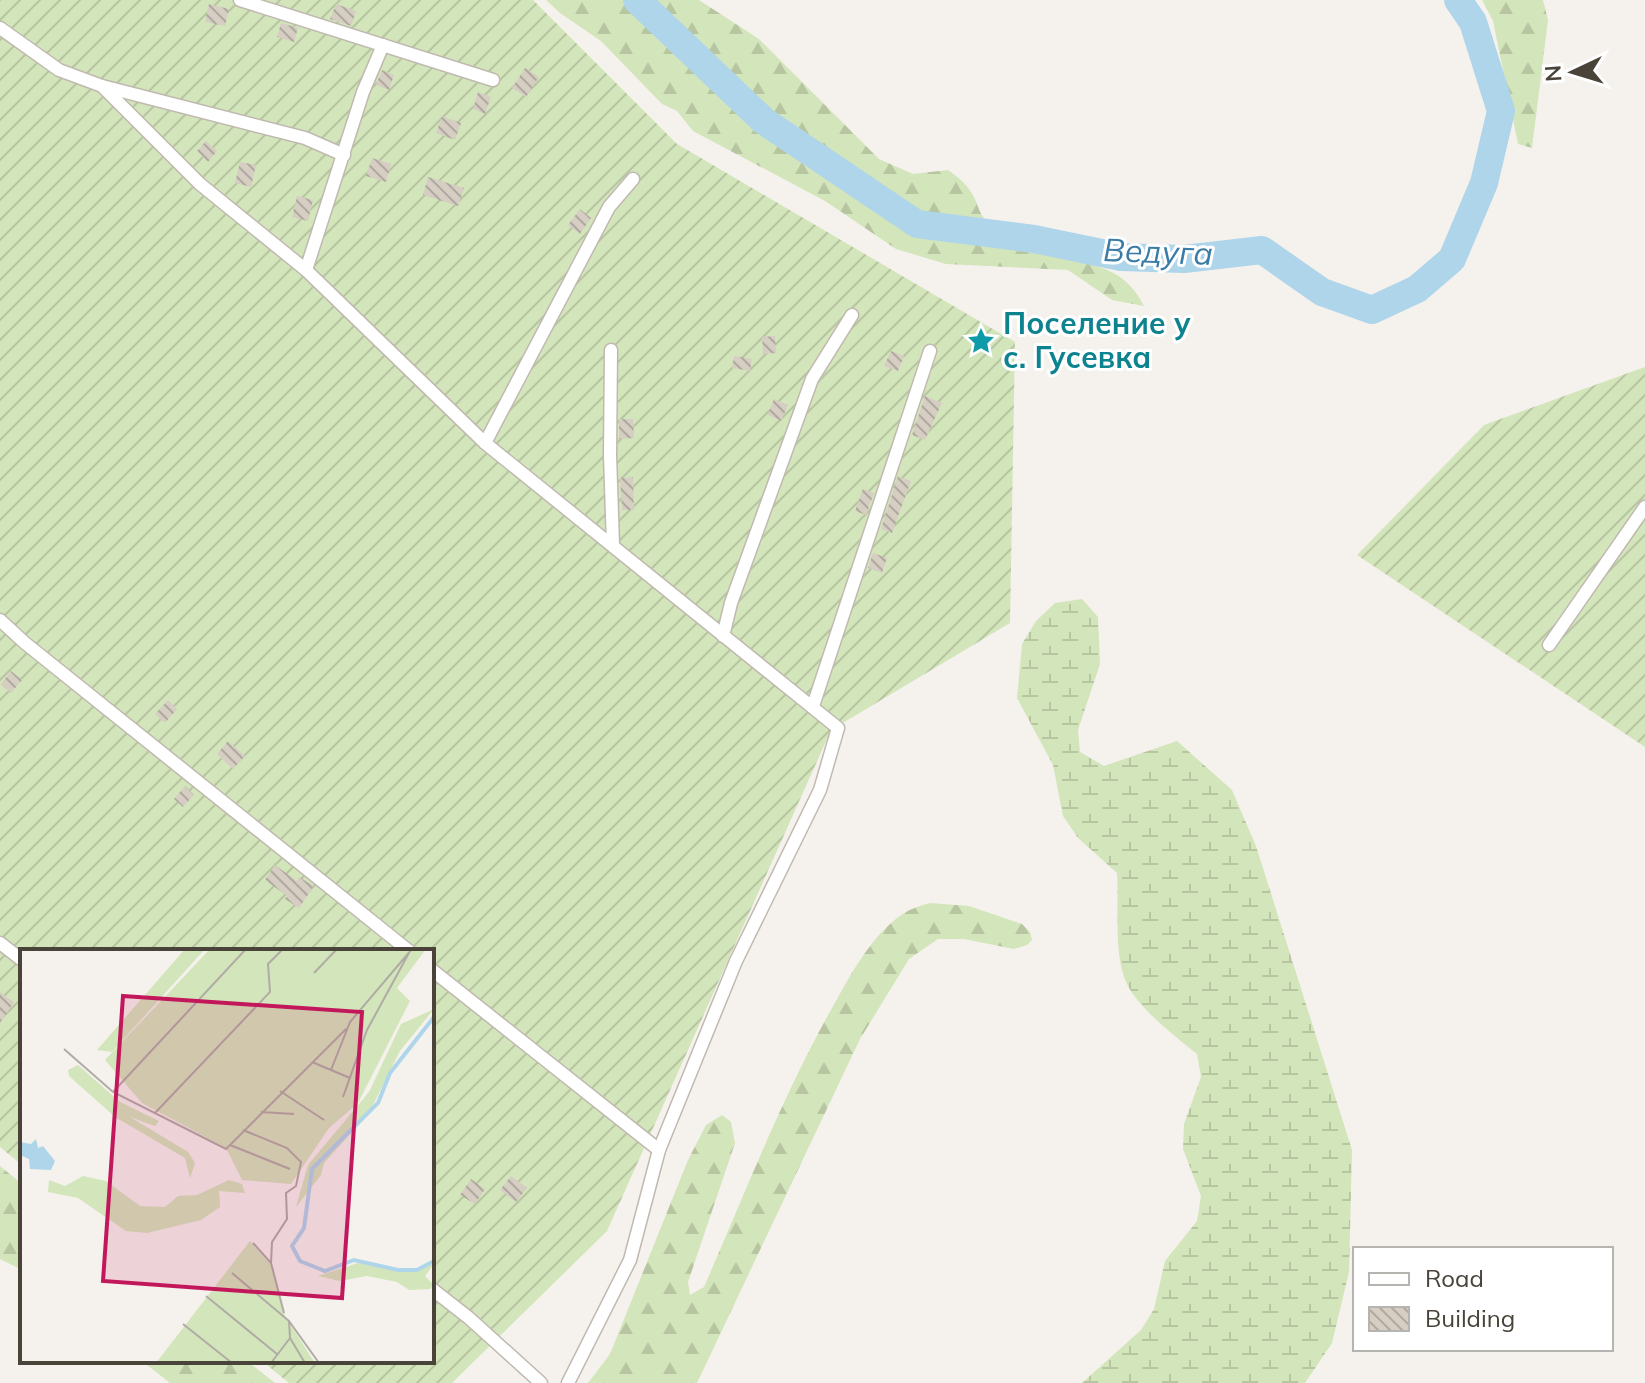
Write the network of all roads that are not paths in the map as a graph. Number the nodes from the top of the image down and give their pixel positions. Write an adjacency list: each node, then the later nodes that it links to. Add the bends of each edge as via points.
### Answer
1 (240, 0): 3 (street)
2 (0, 28): 5 (street, via 59,70)
3 (383, 45): 4 (street); 6 (street)
4 (493, 80)
5 (102, 86): 6 (street, via 305,138); 8 (street, via 200,184)
6 (344, 155): 8 (street)
7 (633, 179): 12 (street, via 609,207)
8 (306, 270): 12 (street)
9 (852, 315): 16 (street, via 812,379)
10 (611, 350): 14 (street)
11 (930, 351): 18 (street)
12 (485, 443): 14 (street)
13 (1645, 507): 17 (street)
14 (613, 545): 16 (street)
15 (0, 620): 20 (street)
16 (723, 636): 18 (street)
17 (1549, 645)
18 (813, 706): 23 (street, via 838,728 820,790 736,961)
19 (0, 943): 21 (street)
20 (407, 949)
21 (20, 958)
22 (434, 972): 23 (street)
23 (659, 1150): 26 (street, via 630,1260)
24 (434, 1291): 25 (street)
25 (541, 1383)
26 (568, 1383)

